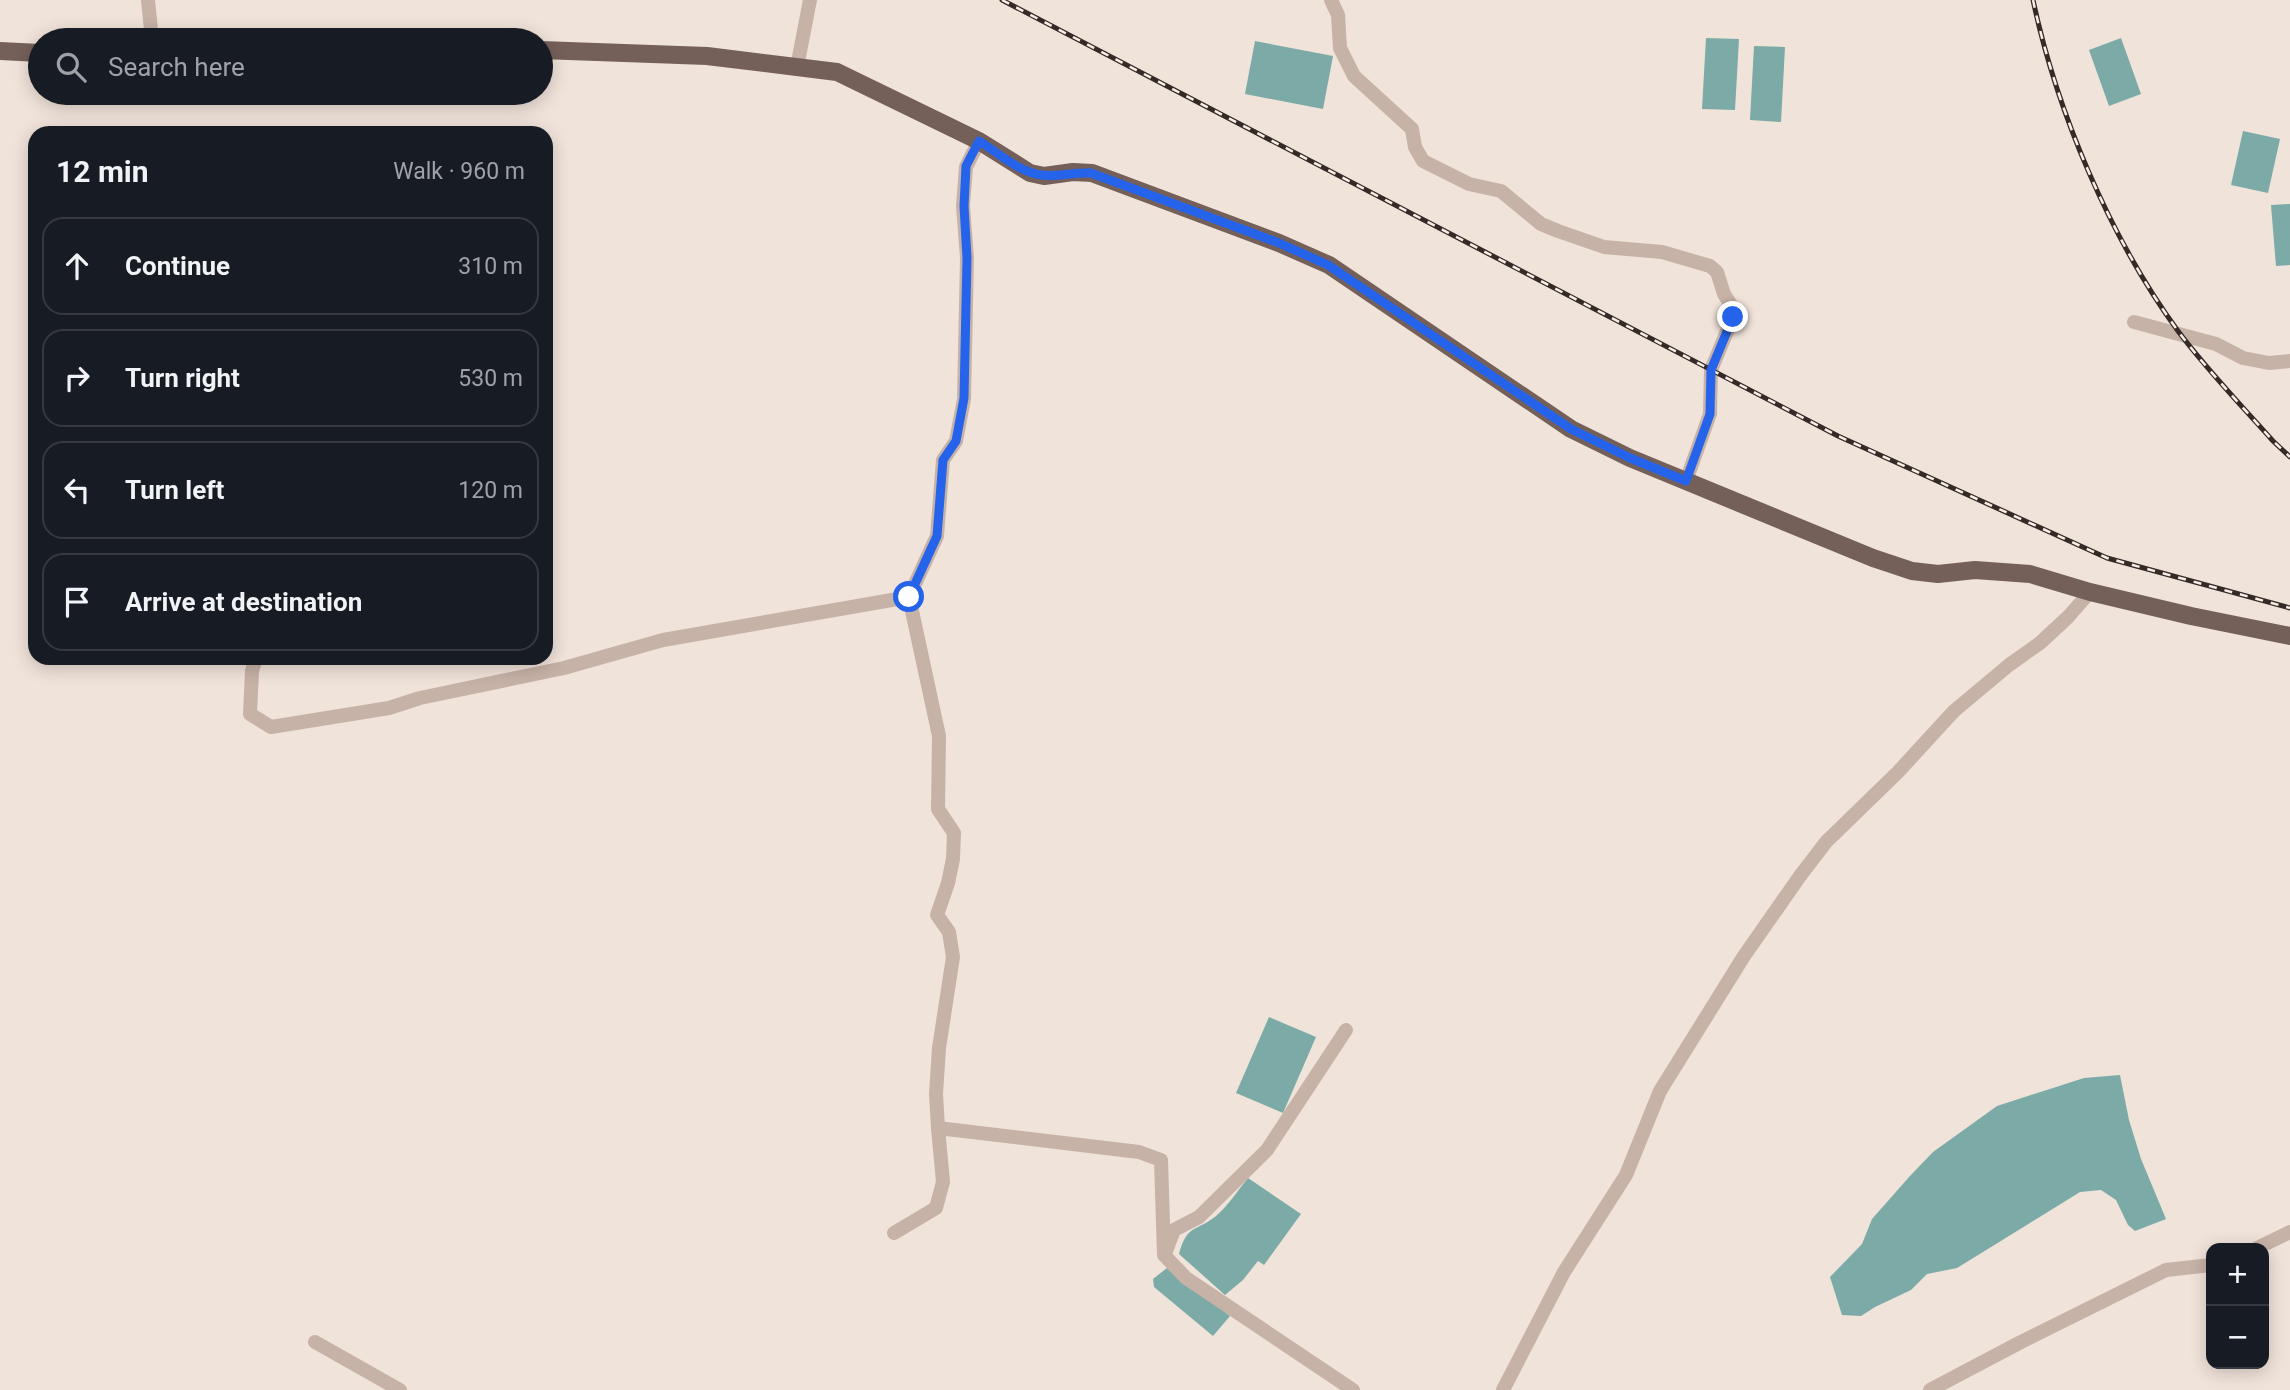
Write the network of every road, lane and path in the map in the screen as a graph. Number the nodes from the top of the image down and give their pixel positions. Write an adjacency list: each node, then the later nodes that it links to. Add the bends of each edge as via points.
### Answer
1 (148, 0): 4 (street)
2 (810, 0): 8 (street)
3 (1331, 0): 12 (street, via 1338,15 1340,48 1354,76 1412,129 1423,161 1469,184 1501,191 1546,227 1604,247 1662,252 1717,272 1733,317 1711,370 1710,414)
4 (151, 28)
5 (553, 50): 8 (main road, via 707,56)
6 (0, 51): 7 (main road)
7 (28, 52)
8 (797, 67): 9 (main road, via 837,72)
9 (979, 141): 12 (main road, via 1030,173 1091,173 1328,265 1571,429); 14 (street, via 966,166 964,398 956,441 943,460 937,536)
10 (2134, 322): 11 (street, via 2216,344 2243,358)
11 (2290, 361)
12 (1686, 481): 13 (main road, via 1912,571 2004,570)
13 (2090, 592): 15 (main road); 27 (street, via 2040,643 1954,711 1826,842 1800,876 1660,1091 1626,1175 1564,1272)
14 (909, 597): 16 (street, via 663,640 389,708 271,727 250,714); 18 (street, via 939,736 938,809 954,833 953,859 937,915 949,932 953,957 939,1048)
15 (2290, 636)
16 (254, 665)
17 (1346, 1030): 22 (street, via 1267,1150 1199,1217 1174,1230)
18 (938, 1128): 20 (street, via 943,1182 936,1208); 22 (street, via 1139,1152 1161,1160)
19 (2290, 1232): 21 (street)
20 (894, 1233)
21 (2267, 1243)
22 (1164, 1255): 26 (street, via 1186,1278)
23 (2206, 1266): 28 (street, via 2166,1270)
24 (315, 1342): 25 (street)
25 (400, 1390)
26 (1353, 1390)
27 (1503, 1390)
28 (1930, 1390)

